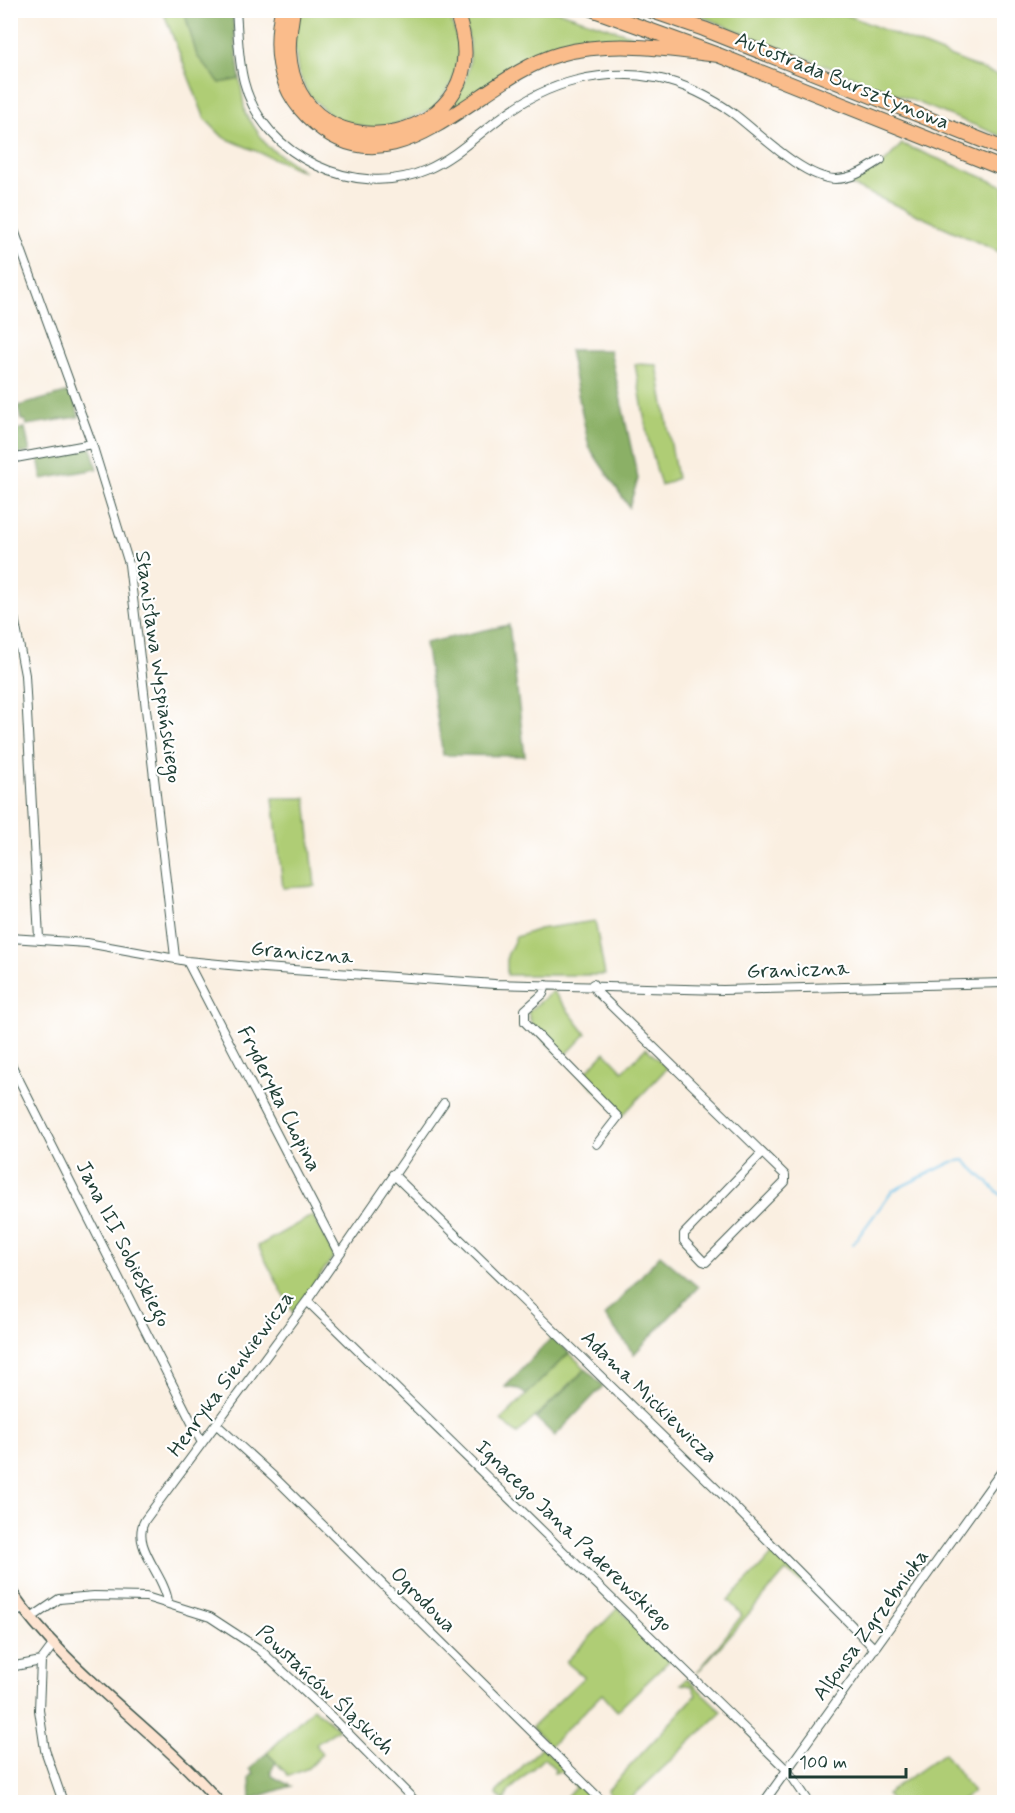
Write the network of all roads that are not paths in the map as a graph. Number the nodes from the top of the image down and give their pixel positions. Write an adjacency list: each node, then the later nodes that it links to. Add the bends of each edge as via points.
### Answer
1 (236, 10): 9 (street, via 244,82 260,117 293,152 315,166 362,180 384,180 424,171 466,147 502,117 542,92 575,80 618,75 661,79 696,91 818,175 849,177)
2 (282, 10): 7 (highway, via 277,43 279,66 292,97 326,131 372,145 405,142 423,134 515,72 557,55 624,45)
3 (293, 10): 4 (highway, via 289,53 301,92 331,122 351,131 380,135 401,132 424,121 450,96 464,54)
4 (455, 10)
5 (594, 10): 7 (highway, Autostrada Bursztynowa)
6 (649, 10): 8 (highway, Autostrada Bursztynowa)
7 (718, 55): 10 (highway, Autostrada Bursztynowa)
8 (1005, 149)
9 (881, 160)
10 (1005, 170)
11 (10, 219): 12 (street, Stanisława Wyspiańskiego)
12 (92, 444): 13 (street); 17 (street, Stanisława Wyspiańskiego, via 129,564)
13 (10, 459)
14 (10, 597): 16 (street, via 25,675)
15 (10, 938): 16 (street, Graniczna)
16 (39, 938): 17 (street, Graniczna)
17 (175, 957): 18 (street, Graniczna)
18 (187, 961): 21 (street, Graniczna, via 406,980); 27 (street, Fryderyka Chopina)
19 (1005, 983): 20 (street, Graniczna, via 723,990)
20 (593, 984): 21 (street, Graniczna); 25 (street)
21 (546, 985): 24 (street, via 543,994 525,1010 525,1022 618,1117)
22 (10, 1062): 30 (street, Jana III Sobieskiego)
23 (444, 1103): 26 (street, Henryka Sienkiewicza)
24 (597, 1144)
25 (762, 1153): 25 (street, via 785,1175 784,1182 703,1261 684,1241 684,1234)
26 (393, 1174): 27 (street, Henryka Sienkiewicza); 38 (street, Adama Mickiewicza)
27 (339, 1254): 28 (street, Henryka Sienkiewicza)
28 (308, 1301): 29 (street, Henryka Sienkiewicza); 41 (street, Ignacego Jana Paderewskiego)
29 (217, 1425): 30 (street, Henryka Sienkiewicza); 45 (street, Ogrodowa)
30 (202, 1443): 33 (street, Henryka Sienkiewicza, via 140,1530)
31 (1005, 1468): 38 (street, Alfonsa Zgrzebnioka)
32 (10, 1590): 34 (main road)
33 (168, 1602): 36 (street, Powstańców Śląskich, via 130,1596 67,1597); 44 (street, Powstańców Śląskich, via 210,1617 260,1649)
34 (24, 1609): 35 (street); 36 (main road)
35 (10, 1614)
36 (31, 1618): 37 (main road)
37 (53, 1645): 39 (street); 43 (main road, via 184,1764)
38 (875, 1649): 41 (street, Alfonsa Zgrzebnioka)
39 (41, 1661): 40 (street); 42 (street, via 39,1710 43,1739)
40 (10, 1667)
41 (788, 1771): 46 (street, Alfonsa Zgrzebnioka); 47 (street, Ignacego Jana Paderewskiego)
42 (63, 1803)
43 (219, 1803)
44 (416, 1803)
45 (603, 1803)
46 (764, 1803)
47 (809, 1803)

